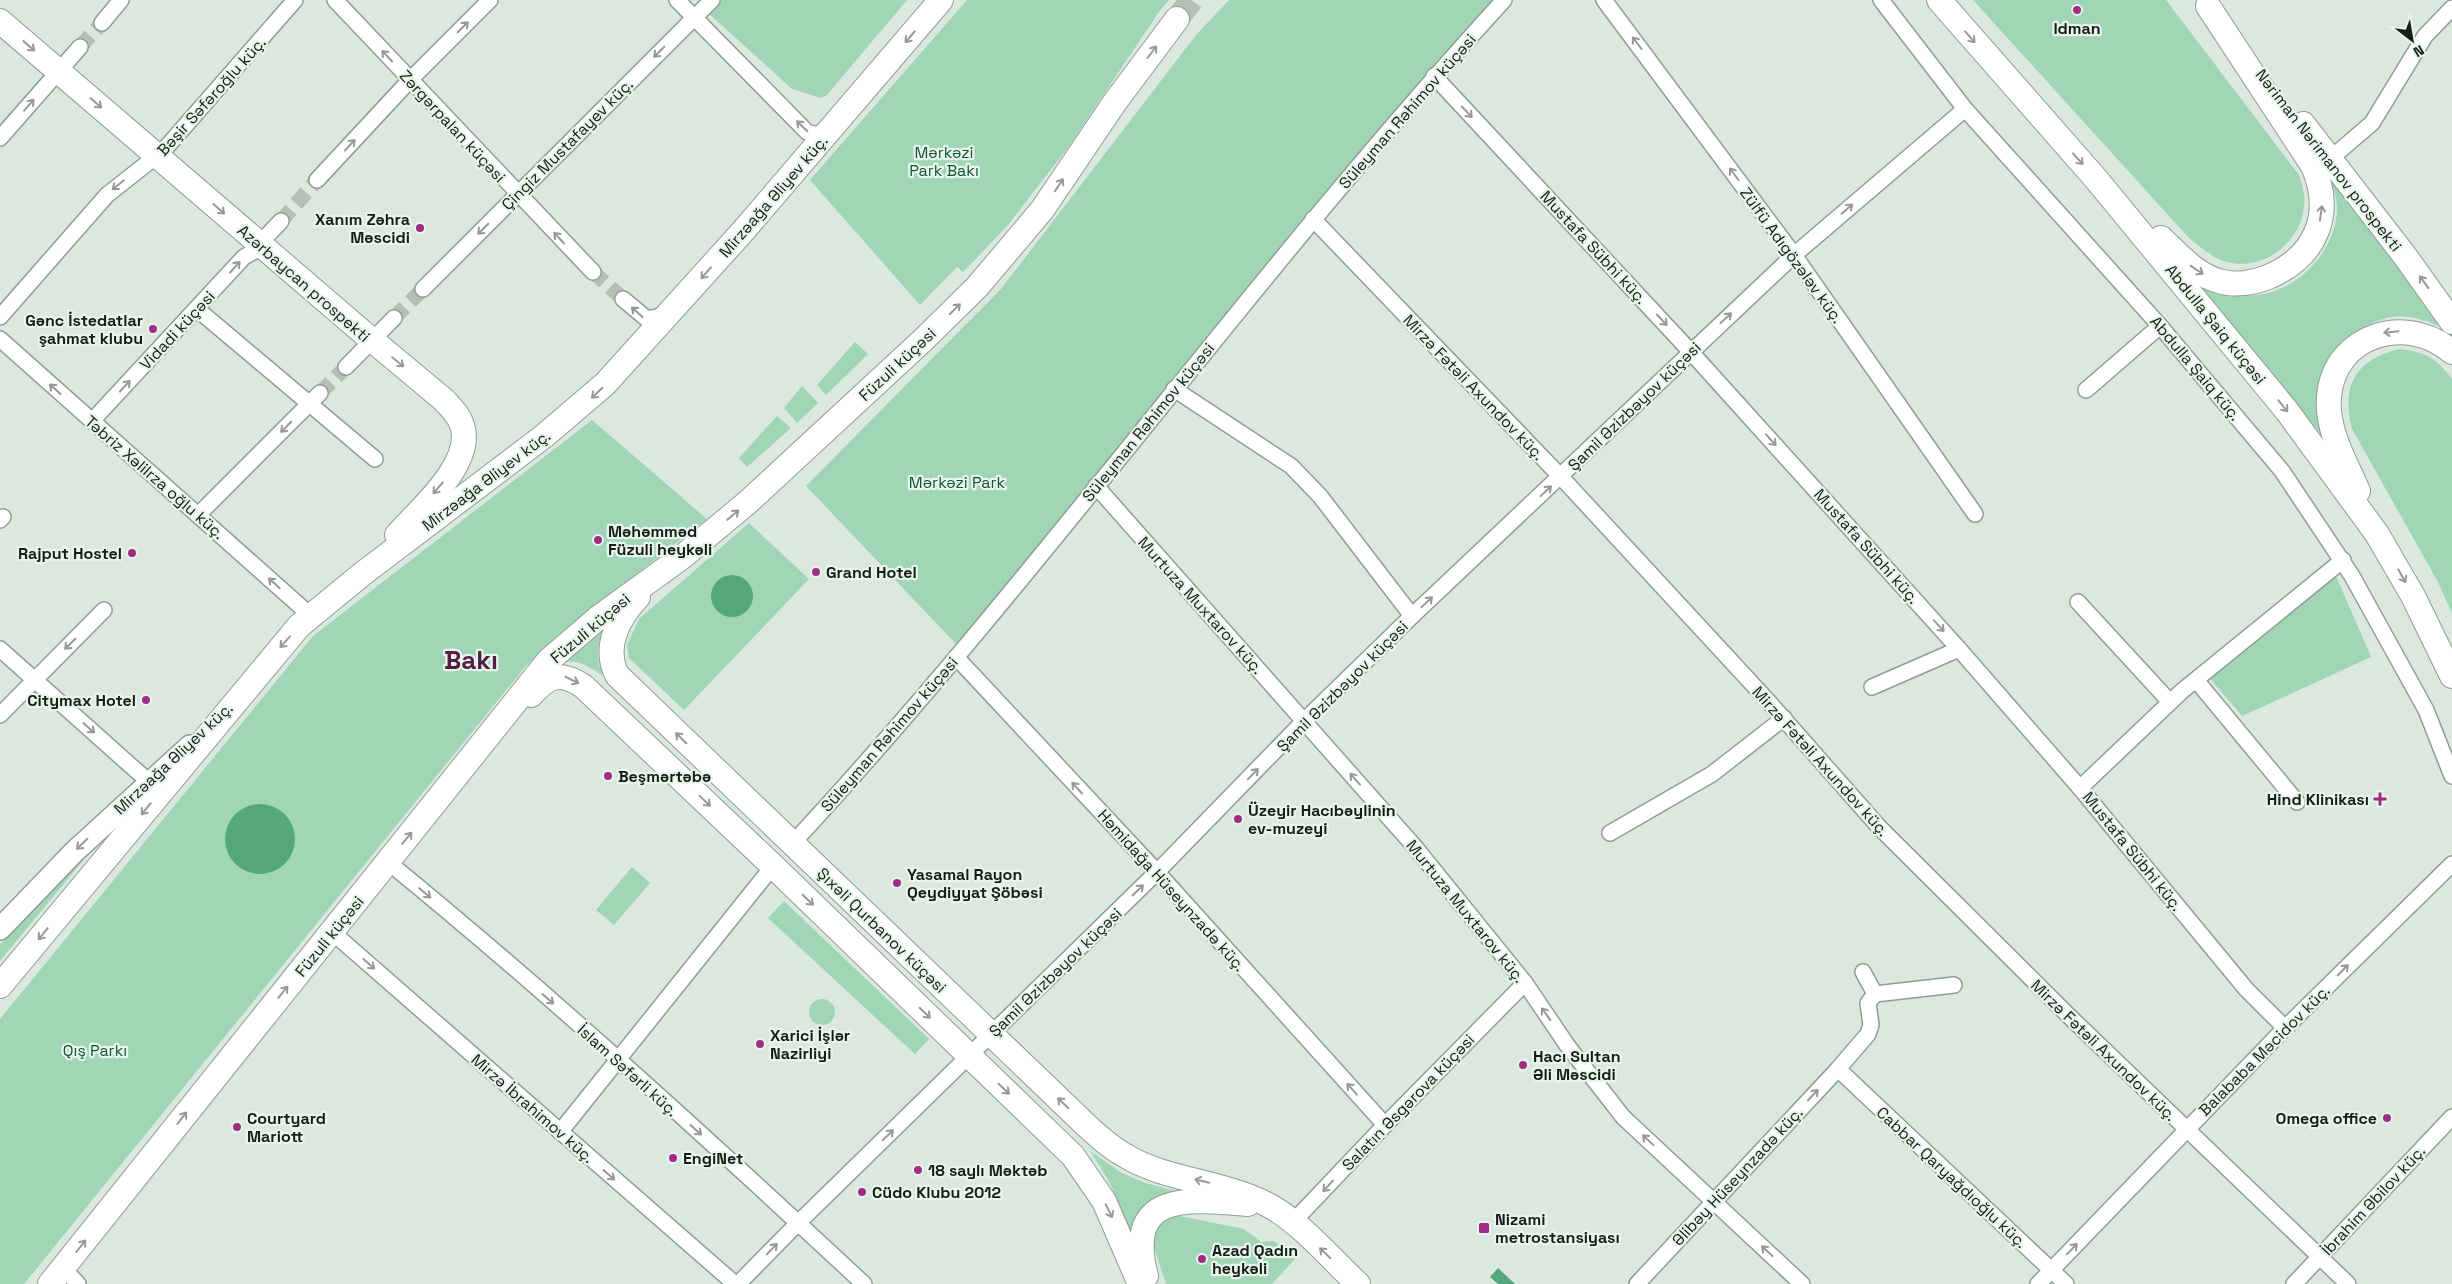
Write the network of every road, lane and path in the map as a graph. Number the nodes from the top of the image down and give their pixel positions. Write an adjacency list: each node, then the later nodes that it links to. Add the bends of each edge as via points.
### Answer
1 (121, 0): 17 (street)
2 (295, 0): 25 (street, Bəşir Səfəroğlu küç.)
3 (335, 0): 21 (street, Zərgərpalan küçəsi, one-way to 3)
4 (490, 0): 21 (street, one-way to 4)
5 (677, 0): 14 (street)
6 (712, 0): 14 (street, Çingiz Mustafayev küç.)
7 (942, 0): 22 (main road, Mirzəağa Əliyev küç., one-way to 22)
8 (1504, 0): 20 (street, Süleyman Rəhimov küçəsi)
9 (1604, 0): 34 (street, Zülfü Adıgözələv küç., one-way to 9)
10 (1881, 0): 23 (street, Abdulla Şaiq küç.)
11 (1939, 0): 27 (main road, Abdulla Şaiq küçəsi, one-way to 27)
12 (2205, 3): 26 (main road, Nəriman Nərimanov prospekti); 27 (main road, one-way to 12, via 2187,263 2220,282 2260,280 2283,271 2303,255 2316,236 2322,213 2319,179 2303,148)
13 (2452, 8): 26 (street, via 2425,36 2372,124)
14 (694, 18): 22 (street, one-way to 14, via 822,133 811,134); 29 (street, Çingiz Mustafayev küç., one-way to 29)
15 (1177, 19): 59 (main road, Füzuli küçəsi, one-way to 15, via 812,445 977,287 1042,210)
16 (0, 21): 19 (main road, Azərbaycan prospekti, one-way to 19)
17 (102, 23)
18 (80, 47): 19 (street)
19 (59, 71): 24 (street, one-way to 19); 25 (main road, Azərbaycan prospekti, one-way to 25)
20 (1434, 76): 30 (street, Süleyman Rəhimov küçəsi); 46 (street, Mustafa Sübhi küç., one-way to 46)
21 (410, 80): 28 (street, one-way to 21); 29 (street, Zərgərpalan küçəsi)
22 (854, 104): 38 (main road, Mirzəağa Əliyev küç., one-way to 38)
23 (1965, 109): 34 (street, Şamil Əzizbəyov küçəsi, one-way to 23); 43 (street, Abdulla Şaiq küç.)
24 (0, 138)
25 (158, 157): 32 (main road, Azərbaycan prospekti, one-way to 32); 40 (street, Bəşir Səfəroğlu küç., one-way to 40, via 107,195)
26 (2330, 159): 42 (main road, Nəriman Nərimanov prospekti, one-way to 26)
27 (2096, 179): 58 (main road, Abdulla Şaiq küçəsi, one-way to 58, via 2287,411)
28 (317, 180)
29 (518, 194): 35 (street, Zərgərpalan küçəsi, one-way to 29); 36 (street, Çingiz Mustafayev küç., one-way to 36)
30 (1313, 219): 49 (street, Süleyman Rəhimov küçəsi); 54 (street, Mirzə Fətəli Axundov küç.)
31 (281, 221): 32 (street, via 264,239)
32 (249, 236): 33 (main road, Azərbaycan prospekti)
33 (267, 250): 39 (street, Vidadi küçəsi, one-way to 33, via 248,253); 45 (main road, Azərbaycan prospekti)
34 (1794, 255): 46 (street, Şamil Əzizbəyov küçəsi, one-way to 34); 56 (street, Zülfü Adıgözələv küç.)
35 (594, 272)
36 (423, 290)
37 (622, 299): 38 (street, one-way to 37, via 664,314 650,319 644,318)
38 (683, 299): 61 (main road, Mirzəağa Əliyev küç., one-way to 61, via 590,399)
39 (197, 309): 51 (street); 52 (street, Vidadi küçəsi, one-way to 39)
40 (0, 318)
41 (394, 318): 45 (street)
42 (2452, 322)
43 (2160, 326): 50 (street); 60 (street, Abdulla Şaiq küç., via 2282,471)
44 (0, 339): 52 (street, Təbriz Xəlilrza oğlu küç., one-way to 44)
45 (372, 341): 48 (street); 61 (main road, Azərbaycan prospekti, one-way to 61, via 450,406 462,426 464,441 462,453 450,474)
46 (1690, 351): 54 (street, Şamil Əzizbəyov küçəsi); 67 (street, Mustafa Sübhi küç., one-way to 67)
47 (2452, 352): 58 (main road, one-way to 58, via 2422,334 2382,333 2364,341 2347,355 2333,377 2328,399 2329,417)
48 (346, 367)
49 (1174, 389): 55 (street, Süleyman Rəhimov küçəsi); 65 (street, via 1291,466 1320,496)
50 (2086, 390)
51 (315, 398): 53 (street); 57 (street, one-way to 57)
52 (92, 421): 57 (street, Təbriz Xəlilrza oğlu küç.)
53 (375, 458)
54 (1561, 477): 65 (street, Şamil Əzizbəyov küçəsi, one-way to 54); 76 (street, Mirzə Fətəli Axundov küç.)
55 (1096, 486): 68 (street, Süleyman Rəhimov küçəsi); 77 (street, Murtuza Muxtarov küç.)
56 (1974, 514)
57 (198, 515): 64 (street, Təbriz Xəlilrza oğlu küç., one-way to 57)
58 (2377, 534): 69 (main road, Abdulla Şaiq küçəsi, one-way to 69, via 2413,596)
59 (682, 557): 78 (main road, Füzuli küçəsi, via 598,618 549,660); 84 (main road, Şıxəli Qurbanov küçəsi, one-way to 59, via 623,682 614,669 613,642 622,616)
60 (2342, 560): 71 (street); 79 (street, Abdulla Şaiq küç., via 2426,710)
61 (360, 575): 64 (main road, Mirzəağa Əliyev küç.)
62 (2078, 602): 73 (street)
63 (104, 610): 70 (street, one-way to 70)
64 (310, 615): 75 (main road, Mirzəağa Əliyev küç., one-way to 75)
65 (1412, 616): 77 (street, Şamil Əzizbəyov küçəsi)
66 (0, 649): 70 (street)
67 (1959, 649): 72 (street); 81 (street, Mustafa Sübhi küç.)
68 (956, 657): 84 (street, Süleyman Rəhimov küçəsi); 88 (street, Həmidağa Hüseynzadə küç., one-way to 68)
69 (2452, 676)
70 (35, 680): 74 (street); 80 (street, one-way to 80)
71 (2196, 680): 73 (street); 82 (street)
72 (1872, 687)
73 (2170, 702): 81 (street)
74 (0, 715)
75 (222, 717): 80 (street, Mirzəağa Əliyev küç.); 94 (main road, one-way to 94)
76 (1784, 718): 83 (street, via 1712,774); 103 (street, Mirzə Fətəli Axundov küç., via 1906,855)
77 (1304, 722): 88 (street, Şamil Əzizbəyov küçəsi, one-way to 77); 92 (street, Murtuza Muxtarov küç., one-way to 77, via 1415,847)
78 (459, 772): 85 (main road, Füzuli küçəsi, one-way to 78); 87 (main road, Şıxəli Qurbanov küçəsi, one-way to 87, via 541,685 559,676 568,678 594,696)
79 (2452, 776)
80 (149, 782): 89 (street, Mirzəağa Əliyev küç., one-way to 89, via 74,852)
81 (2080, 788): 96 (street, Mustafa Sübhi küç., via 2246,989)
82 (2296, 802)
83 (1610, 833)
84 (792, 844): 97 (main road, Şıxəli Qurbanov küçəsi)
85 (388, 862): 90 (main road, Füzuli küçəsi); 99 (street, İslam Səfərli küç., one-way to 99)
86 (2452, 864): 96 (street, Balababa Məcidov küç., one-way to 86)
87 (773, 866): 98 (main road, Şıxəli Qurbanov küçəsi, one-way to 98); 99 (street)
88 (1157, 872): 97 (street, Şamil Əzizbəyov küçəsi, one-way to 88); 102 (street, Həmidağa Hüseynzadə küç., one-way to 88)
89 (0, 929)
90 (332, 932): 104 (street, Mirzə İbrahimov küç., one-way to 104); 111 (main road, Füzuli küçəsi, one-way to 90)
91 (1863, 972): 95 (street)
92 (1524, 983): 102 (street, Salatın Əsgərova küçəsi); 105 (street, Murtuza Muxtarov küç., one-way to 92, via 1623,1117)
93 (1954, 985): 95 (street)
94 (0, 986)
95 (1876, 994): 100 (street, Əlibəy Hüseynzadə küç., via 1868,1003 1871,1025 1868,1034)
96 (2286, 1028): 103 (street, Balababa Məcidov küç.)
97 (990, 1034): 98 (street, Şamil Əzizbəyov küçəsi); 106 (main road, Şıxəli Qurbanov küçəsi, one-way to 97, via 1230,1189 1154,1169 1127,1157 1087,1126)
98 (968, 1056): 107 (street, Şamil Əzizbəyov küçəsi, one-way to 98); 114 (main road, Şıxəli Qurbanov küçəsi, one-way to 114, via 1084,1169 1112,1217)
99 (618, 1060): 104 (street); 107 (street, İslam Səfərli küç., one-way to 107)
100 (1838, 1069): 105 (street, Əlibəy Hüseynzadə küç., one-way to 100); 110 (street, Cabbar Qaryağdıoğlu küç.)
101 (2451, 1118): 109 (street, İbrahim Əbilov küç.)
102 (1385, 1125): 108 (street, Salatın Əsgərova küçəsi, one-way to 108)
103 (2186, 1130): 109 (street, Mirzə Fətəli Axundov küç.); 110 (street, Balababa Məcidov küç., one-way to 103)
104 (560, 1132): 112 (street, Mirzə İbrahimov küç., one-way to 112)
105 (1714, 1201): 117 (street, Əlibəy Hüseynzadə küç.); 118 (street, Murtuza Muxtarov küç., one-way to 105)
106 (1270, 1206): 108 (main road, Şıxəli Qurbanov küçəsi); 115 (main road, via 1199,1201 1182,1202 1158,1210 1150,1216 1142,1231 1142,1254)
107 (798, 1222): 112 (street, Şamil Əzizbəyov küçəsi, one-way to 107); 113 (street, İslam Səfərli küç.)
108 (1293, 1222): 116 (main road, Şıxəli Qurbanov küçəsi, one-way to 108)
109 (2319, 1257): 121 (street, İbrahim Əbilov küç.); 122 (street, Mirzə Fətəli Axundov küç.)
110 (2051, 1270): 119 (street, Balababa Məcidov küç.); 120 (street, Cabbar Qaryağdıoğlu küç.)
111 (64, 1279)
112 (736, 1284)
113 (864, 1284)
114 (1140, 1284)
115 (1148, 1284)
116 (1358, 1284)
117 (1637, 1284)
118 (1802, 1284)
119 (2038, 1284)
120 (2066, 1284)
121 (2294, 1284)
122 (2348, 1284)

